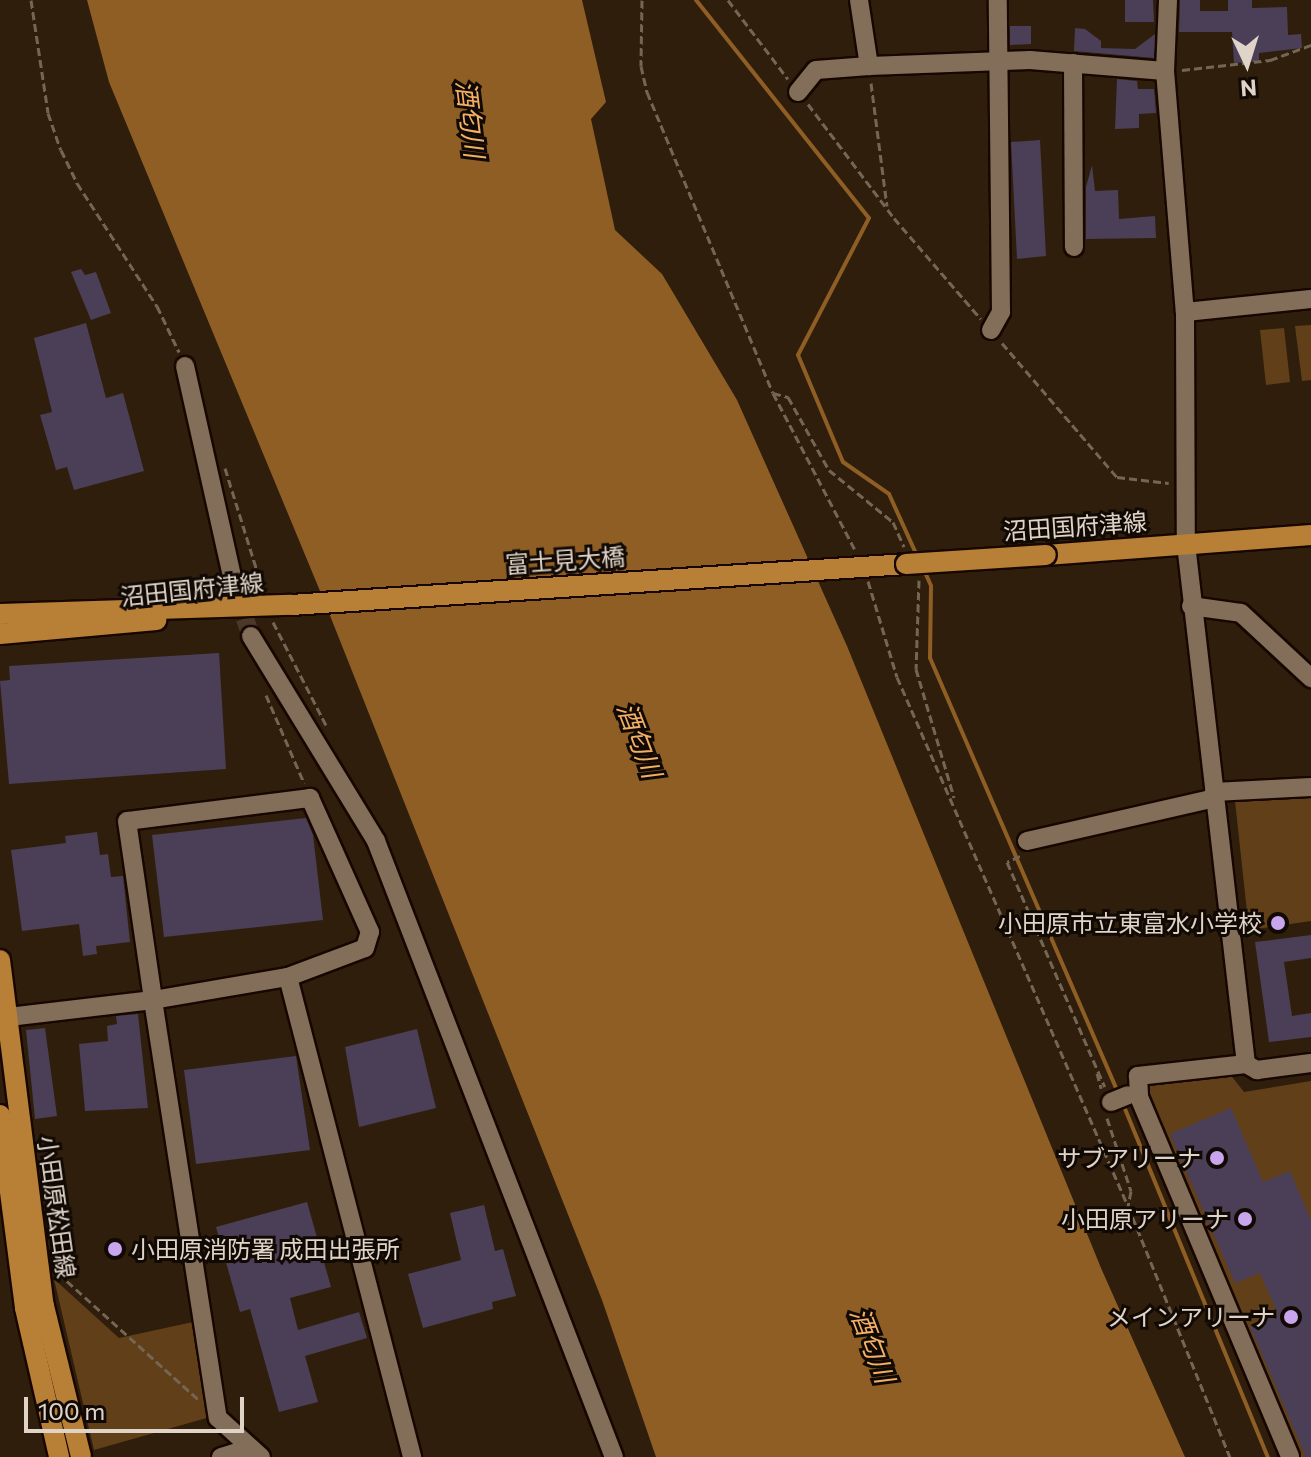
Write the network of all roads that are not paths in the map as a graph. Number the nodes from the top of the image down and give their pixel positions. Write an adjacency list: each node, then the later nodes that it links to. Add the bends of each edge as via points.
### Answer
1 (859, 0): 6 (street)
2 (998, 0): 4 (street)
3 (1168, 0): 7 (street)
4 (998, 61): 5 (street); 6 (street); 12 (street, via 1001,312)
5 (1073, 63): 7 (street); 9 (street)
6 (869, 66): 8 (street, via 816,70)
7 (1165, 71): 11 (street)
8 (798, 92)
9 (1074, 247)
10 (1311, 299): 11 (street)
11 (1185, 312): 15 (street)
12 (991, 330)
13 (185, 366): 17 (street)
14 (1311, 535): 15 (main road, 沼田国府津線)
15 (1186, 544): 16 (main road, 沼田国府津線, bridge); 19 (street)
16 (842, 568): 18 (main road, 富士見大橋)
17 (234, 586)
18 (291, 605): 20 (main road, 沼田国府津線); 21 (main road, 沼田国府津線)
19 (1191, 606): 23 (street, via 1241,613); 25 (street)
20 (0, 614)
21 (0, 634)
22 (251, 636): 39 (street, via 376,841)
23 (1311, 678)
24 (1311, 787): 25 (street)
25 (1214, 795): 26 (street); 32 (street)
26 (1027, 841)
27 (0, 960): 30 (main road, 小田原松田線)
28 (288, 977): 29 (street); 29 (street, via 365,948 370,932 310,798 127,821); 38 (street)
29 (153, 1000): 30 (street); 34 (street, via 218,1418)
30 (3, 1017): 36 (main road, 小田原松田線, via 44,1306)
31 (1311, 1063): 32 (street, via 1257,1070)
32 (1246, 1064): 40 (street, via 1138,1076 1139,1097)
33 (0, 1115): 35 (main road, 小田原松田線, via 25,1308)
34 (256, 1452): 37 (street)
35 (59, 1457)
36 (81, 1457)
37 (221, 1457)
38 (412, 1457)
39 (614, 1457)
40 (1290, 1457)

